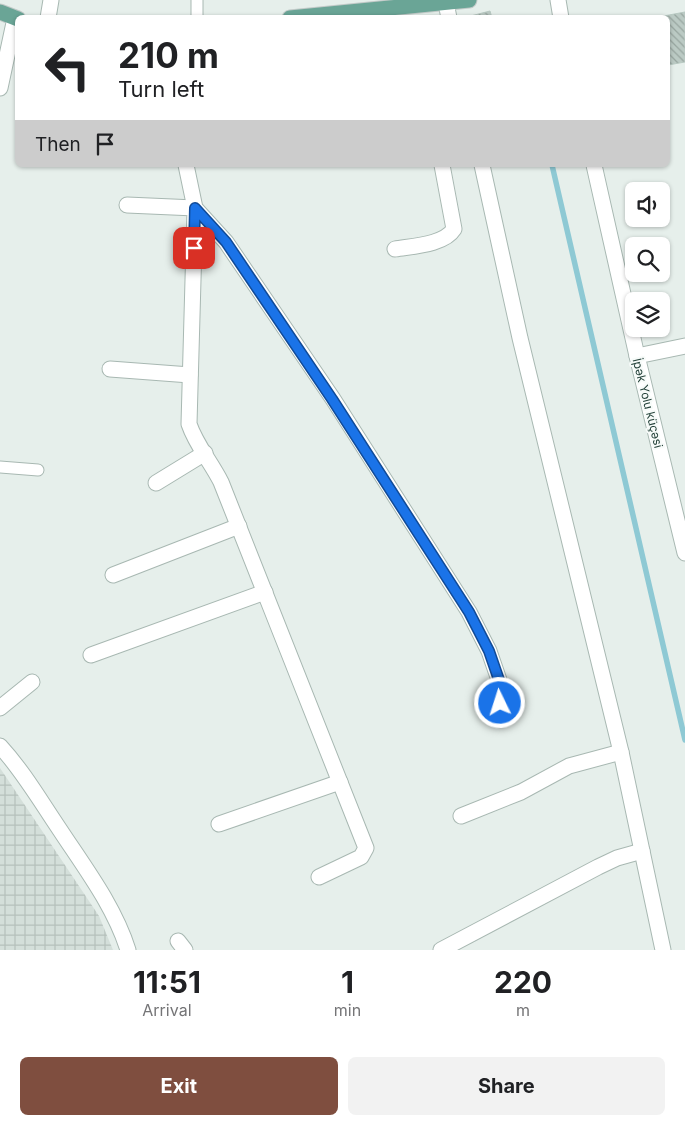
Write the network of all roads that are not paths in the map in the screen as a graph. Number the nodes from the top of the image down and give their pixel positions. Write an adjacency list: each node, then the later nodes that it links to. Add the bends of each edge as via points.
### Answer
1 (51, 0): 7 (street)
2 (197, 0): 8 (lane)
3 (469, 0): 5 (main road)
4 (558, 0): 10 (street)
5 (447, 10): 9 (main road)
6 (0, 12): 11 (main road)
7 (48, 15)
8 (197, 15)
9 (349, 15)
10 (561, 15)
11 (15, 18)
12 (15, 22): 13 (street)
13 (0, 88)
14 (186, 167): 19 (street)
15 (442, 167): 20 (street, via 454,229 442,240)
16 (482, 167): 38 (street, via 520,338)
17 (594, 167): 22 (street, İpək Yolu küçəsi)
18 (127, 206): 19 (street)
19 (195, 208): 24 (street); 35 (street, via 226,242 469,612 489,651 499,680)
20 (395, 249)
21 (685, 346): 22 (street)
22 (637, 356): 30 (street, İpək Yolu küçəsi)
23 (110, 368): 24 (street)
24 (190, 375): 25 (street, via 189,424)
25 (205, 453): 28 (street); 29 (street)
26 (0, 467): 27 (lane)
27 (38, 470)
28 (156, 484)
29 (239, 526): 31 (street); 32 (street)
30 (685, 553)
31 (113, 575)
32 (265, 592): 33 (street); 39 (street)
33 (92, 655)
34 (32, 682): 36 (street)
35 (500, 703)
36 (0, 708)
37 (0, 746): 44 (street, via 99,889)
38 (621, 752): 40 (street, via 569,766 522,792); 42 (street)
39 (340, 782): 41 (street); 43 (street, via 366,848 361,857)
40 (461, 816)
41 (219, 824)
42 (642, 851): 45 (street, via 598,867); 46 (street)
43 (319, 876)
44 (128, 950)
45 (441, 950)
46 (663, 950)

